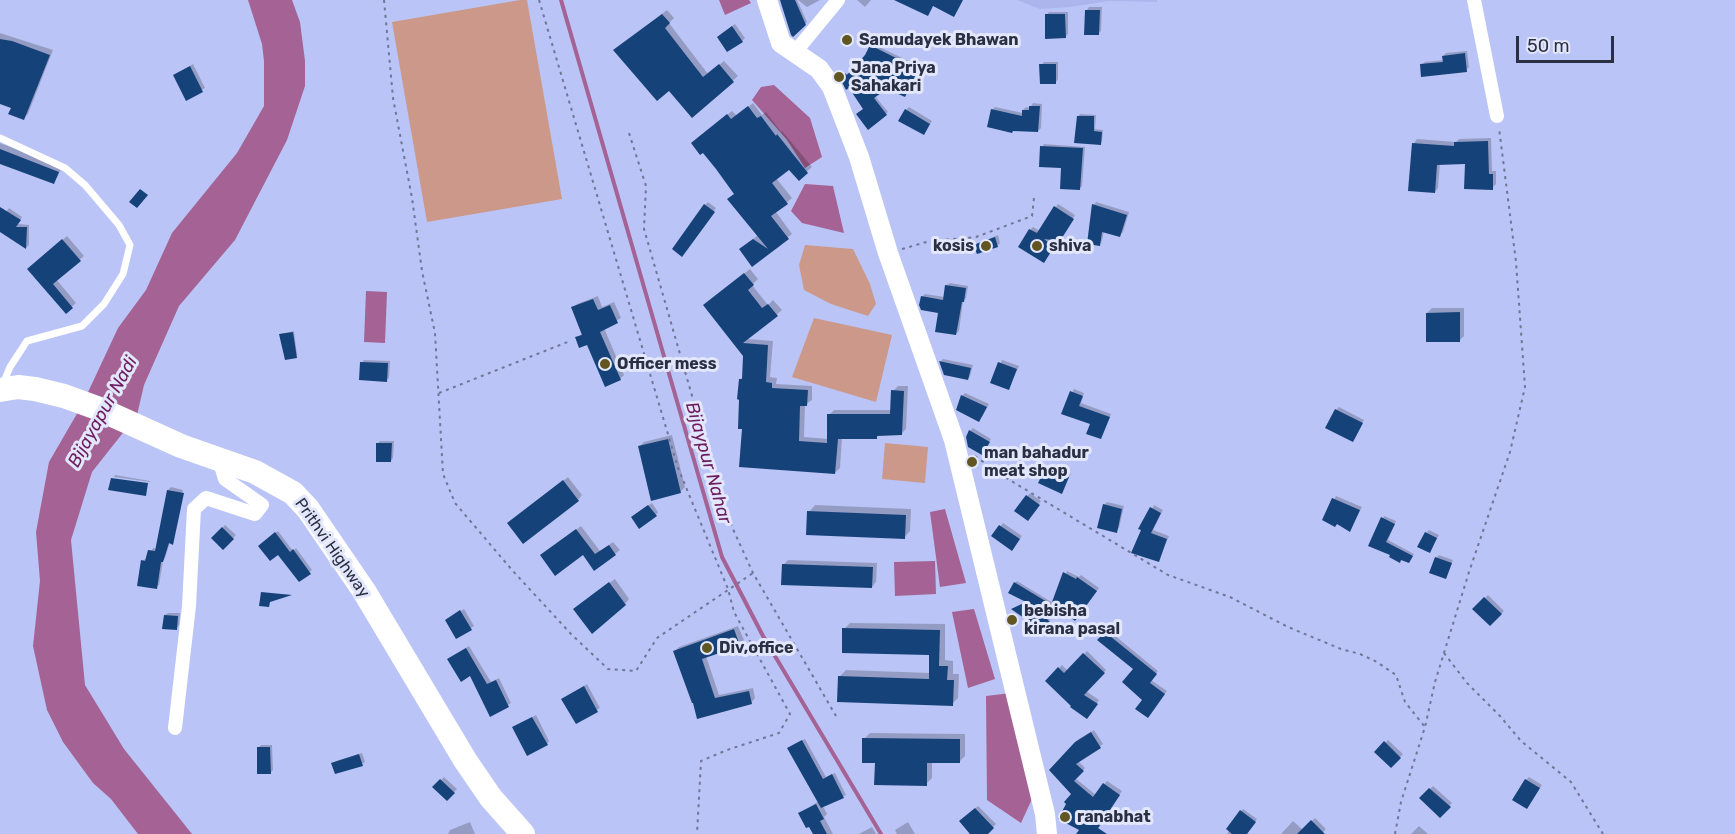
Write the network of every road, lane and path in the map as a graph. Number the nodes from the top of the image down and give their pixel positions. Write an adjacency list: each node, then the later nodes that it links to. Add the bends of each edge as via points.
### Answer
1 (384, 0): 14 (path, via 393,98 435,333)
2 (539, 0): 18 (path, via 678,468)
3 (767, 0): 6 (main road, via 781,43)
4 (838, 0): 6 (street)
5 (1474, 0): 7 (street)
6 (796, 51): 11 (main road, via 819,69 832,87 859,157)
7 (1497, 116): 19 (path, via 1516,262 1525,387 1510,452)
8 (628, 133): 17 (path, via 646,186 644,229 716,479)
9 (0, 138): 13 (lane, via 65,168 85,184 119,225 130,245 123,274 104,304 82,327 27,341)
10 (1034, 198): 11 (path, via 1032,216 976,237 930,240)
11 (888, 253): 15 (main road)
12 (570, 341): 14 (path)
13 (1, 390): 16 (highway, Prithvi Highway, via 18,387 64,396)
14 (439, 393): 18 (path, via 443,474 455,503 570,634 608,669 636,671 657,638)
15 (954, 440): 22 (path, via 1003,477 1168,575 1230,597 1288,627 1377,662 1396,675 1405,702); 25 (main road)
16 (219, 459): 21 (street, via 225,479 262,505 255,514 206,498 194,509 189,606); 23 (highway, Prithvi Highway, via 278,484 308,509 364,591 465,760)
17 (753, 573): 18 (path); 20 (path)
18 (728, 589): 24 (path, via 734,612 790,714 779,733 701,761)
19 (1444, 653): 22 (path); 27 (path, via 1521,741 1572,782)
20 (836, 716)
21 (175, 728)
22 (1425, 728): 26 (path)
23 (523, 834)
24 (698, 834)
25 (1047, 834)
26 (1395, 834)
27 (1603, 834)

